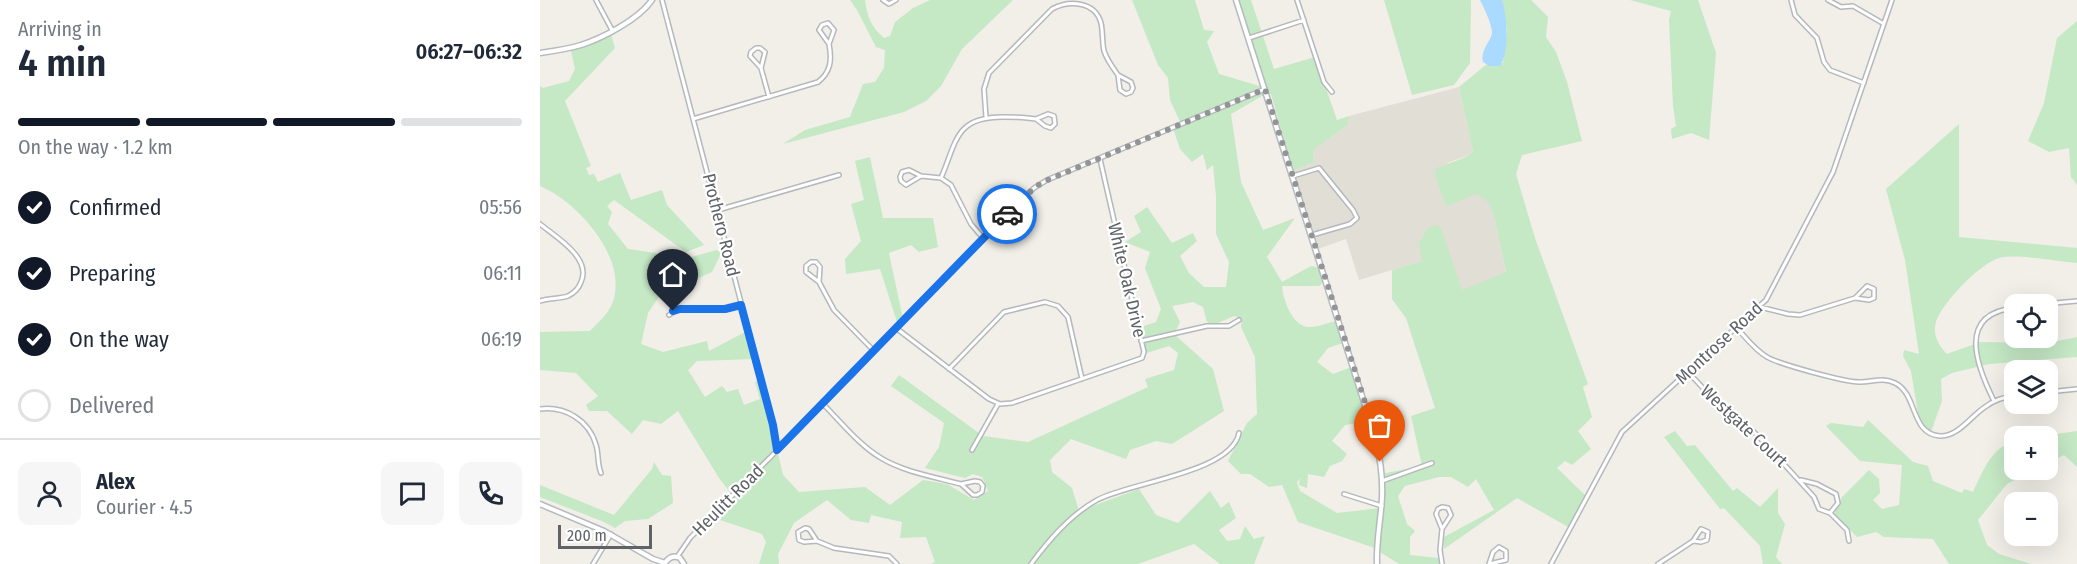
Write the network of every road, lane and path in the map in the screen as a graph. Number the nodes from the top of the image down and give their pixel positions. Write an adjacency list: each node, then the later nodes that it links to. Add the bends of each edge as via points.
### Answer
1 (596, 0): 15 (street)
2 (651, 0): 15 (street, via 638,15)
3 (662, 0): 26 (street, Prothero Road)
4 (883, 0): 5 (street, via 891,4)
5 (896, 0)
6 (1236, 0): 16 (street)
7 (1297, 0): 13 (street)
8 (1791, 0): 21 (street, via 1795,15 1817,38 1830,70)
9 (1828, 0): 12 (street, via 1841,7)
10 (1852, 0): 12 (street)
11 (1892, 0): 14 (street, Montrose Road)
12 (1853, 6): 14 (street)
13 (1304, 21): 16 (street); 23 (street, via 1324,82)
14 (1884, 24): 21 (street, Montrose Road)
15 (612, 30): 18 (street, via 581,45)
16 (1249, 38): 22 (street)
17 (829, 44): 17 (street, via 819,32 825,23 834,30); 24 (street, via 831,63 822,79)
18 (540, 53)
19 (761, 68): 19 (street, via 750,57 756,48 765,52); 24 (street)
20 (1118, 75): 20 (street, via 1132,84 1131,92 1120,90); 25 (street, via 1105,54 1096,13 1081,2 1064,2 1052,9 989,73 984,88)
21 (1864, 84): 43 (street, Montrose Road, via 1833,172)
22 (1265, 89): 28 (street, Heulitt Road); 31 (street)
23 (1332, 92)
24 (769, 97): 26 (street)
25 (986, 117): 27 (street); 32 (street, via 969,124 959,134)
26 (693, 118): 33 (street, Prothero Road)
27 (1036, 119): 27 (street, via 1051,114 1056,121 1049,128)
28 (1100, 158): 36 (street, Heulitt Road, via 1034,188); 49 (street, White Oak Drive)
29 (839, 175): 33 (street)
30 (921, 176): 30 (street, via 907,170 900,174 900,179 908,185); 32 (street)
31 (1293, 176): 35 (street); 35 (street, via 1319,168 1357,218)
32 (941, 178): 36 (street, via 953,189 971,224)
33 (718, 210): 42 (street, Prothero Road)
34 (540, 224): 39 (street, via 575,254 583,274 572,294)
35 (1312, 235): 67 (street, via 1368,412)
36 (983, 237): 47 (street, Heulitt Road)
37 (819, 282): 37 (street, via 806,272 809,263 816,262 820,267); 50 (street, via 837,315)
38 (1855, 298): 38 (street, via 1865,286 1875,291 1870,300); 43 (street, via 1800,315)
39 (540, 301)
40 (2077, 301): 41 (street)
41 (2058, 303)
42 (741, 305): 45 (street, via 680,309); 62 (street, Prothero Road)
43 (1760, 307): 48 (street, Montrose Road)
44 (2004, 309): 57 (street, via 1982,321 1977,333 1980,369)
45 (669, 315)
46 (1239, 320): 49 (street, via 1229,326 1207,326)
47 (897, 328): 50 (street, Heulitt Road); 51 (street)
48 (1737, 328): 52 (street, Montrose Road); 57 (street, via 1763,354 1782,363 1856,382 1881,380 1897,384 1909,396 1921,426 1933,434 1955,432)
49 (1141, 341): 53 (street, White Oak Drive, via 1141,359)
50 (874, 351): 58 (street, Heulitt Road)
51 (949, 369): 53 (street, via 1004,312 1045,302 1058,306 1068,317); 59 (street)
52 (1688, 372): 66 (street, Westgate Court, via 1731,418 1754,432); 87 (street, Montrose Road, via 1616,440)
53 (1083, 379): 59 (street, White Oak Drive)
54 (2077, 389): 55 (street)
55 (2058, 391)
56 (2004, 398): 57 (street)
57 (1994, 401)
58 (823, 404): 62 (street, Heulitt Road); 68 (street, via 880,458)
59 (998, 404): 63 (street)
60 (540, 409): 65 (street, via 561,410 582,422 594,440)
61 (1239, 433): 83 (street, via 1233,446 1205,465 1122,489 1085,507)
62 (777, 450): 78 (street, Heulitt Road, via 690,538)
63 (972, 450)
64 (1432, 463): 67 (street)
65 (601, 473)
66 (1799, 480): 72 (street, Westgate Court, via 1814,497 1819,510); 72 (street, Westgate Court, via 1836,494 1838,503)
67 (1382, 482): 71 (street)
68 (961, 484): 68 (street, via 978,481 983,489 973,495)
69 (1344, 494): 71 (street)
70 (540, 504): 74 (street)
71 (1382, 506): 84 (street)
72 (1830, 513): 77 (street, Westgate Court, via 1847,530)
73 (1442, 529): 73 (street, via 1436,514 1444,507 1451,515); 85 (street)
74 (611, 534): 79 (street); 80 (street)
75 (817, 541): 75 (street, via 807,528 797,533 802,542); 82 (street, via 834,548 888,556)
76 (1693, 541): 76 (street, via 1699,530 1708,532 1706,541); 88 (street)
77 (1849, 541)
78 (677, 557): 80 (street, via 669,558); 81 (street)
79 (593, 564)
80 (665, 564)
81 (684, 564)
82 (897, 564)
83 (1031, 564)
84 (1377, 564)
85 (1442, 564)
86 (1489, 564): 86 (street, via 1495,549 1506,551 1503,561)
87 (1551, 564)
88 (1658, 564)

